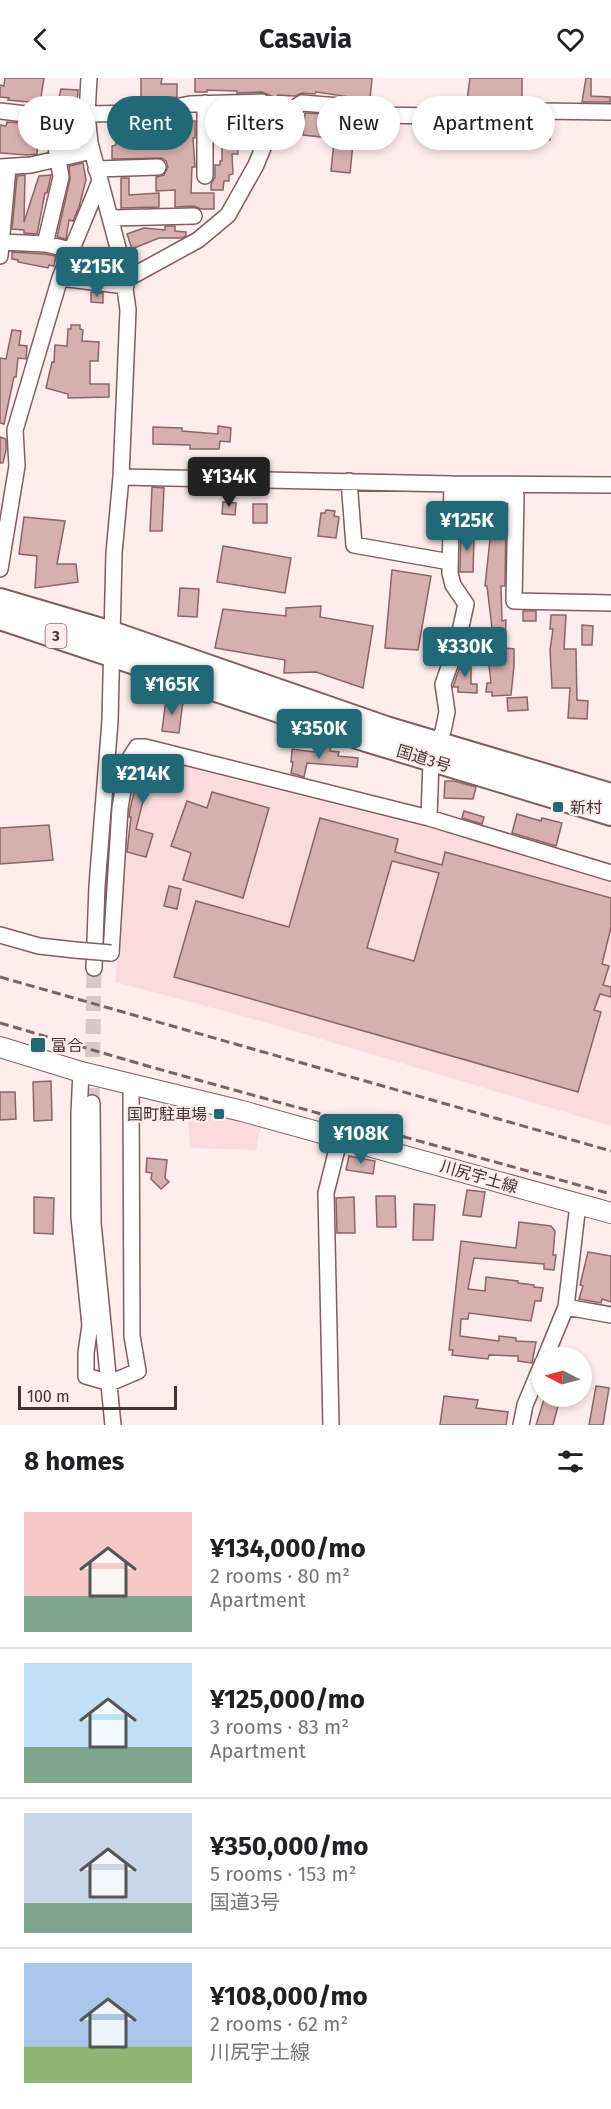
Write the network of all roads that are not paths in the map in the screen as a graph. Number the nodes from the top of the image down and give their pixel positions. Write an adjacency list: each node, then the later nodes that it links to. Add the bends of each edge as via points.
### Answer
1 (89, 78): 2 (street)
2 (88, 96)
3 (205, 103): 6 (street, via 143,113)
4 (0, 111): 9 (street, via 51,117)
5 (611, 112): 20 (street, via 539,111 512,117 371,115 365,108 302,103 274,121 256,165 228,215 198,240)
6 (95, 114)
7 (205, 150): 13 (street)
8 (92, 151): 9 (street); 12 (street)
9 (57, 159): 10 (street); 16 (street, via 61,177)
10 (4, 167): 17 (street)
11 (158, 167): 12 (street)
12 (98, 175): 15 (street); 18 (street)
13 (205, 176)
14 (194, 216): 15 (street)
15 (111, 218): 20 (street)
16 (45, 244): 17 (street); 18 (street)
17 (1, 249)
18 (72, 250): 19 (street)
19 (60, 278): 20 (street); 22 (street)
20 (126, 283): 23 (street)
21 (0, 422): 22 (street)
22 (16, 426): 28 (street, via 17,466)
23 (121, 477): 24 (street); 32 (street)
24 (350, 481): 26 (street); 27 (street, via 354,545)
25 (611, 484): 26 (street)
26 (452, 490): 27 (street); 30 (street, via 516,495 514,601)
27 (450, 562): 33 (street, via 453,585 466,604 443,684 447,712)
28 (0, 569)
29 (0, 600): 32 (highway, 国道3号 / 3)
30 (611, 603)
31 (0, 618): 32 (highway, 国道3号 / 3)
32 (112, 644): 33 (highway, 国道3号 / 3, via 386,728); 39 (street)
33 (434, 752): 34 (highway, 国道3号 / 3); 35 (highway, 国道3号 / 3); 36 (street)
34 (611, 795)
35 (611, 814)
36 (429, 818): 37 (street); 38 (street, bridge, via 137,747 128,762 120,808 111,952 39,946)
37 (611, 873)
38 (0, 935)
39 (94, 968)
40 (0, 1047): 41 (main road, 川尻宇土線)
41 (81, 1072): 42 (main road, 川尻宇土線); 50 (street, via 79,1217 90,1325 86,1376)
42 (131, 1085): 44 (main road, 川尻宇土線); 50 (street, via 132,1336 138,1371)
43 (92, 1103): 50 (street, via 94,1232)
44 (340, 1137): 45 (main road, 川尻宇土線); 53 (street, via 326,1194)
45 (578, 1204): 46 (main road, 川尻宇土線); 47 (street)
46 (611, 1213)
47 (566, 1307): 48 (street); 49 (street)
48 (611, 1315)
49 (550, 1347)
50 (110, 1383): 52 (street)
51 (532, 1388): 54 (street)
52 (113, 1425)
53 (331, 1425)
54 (521, 1425)

